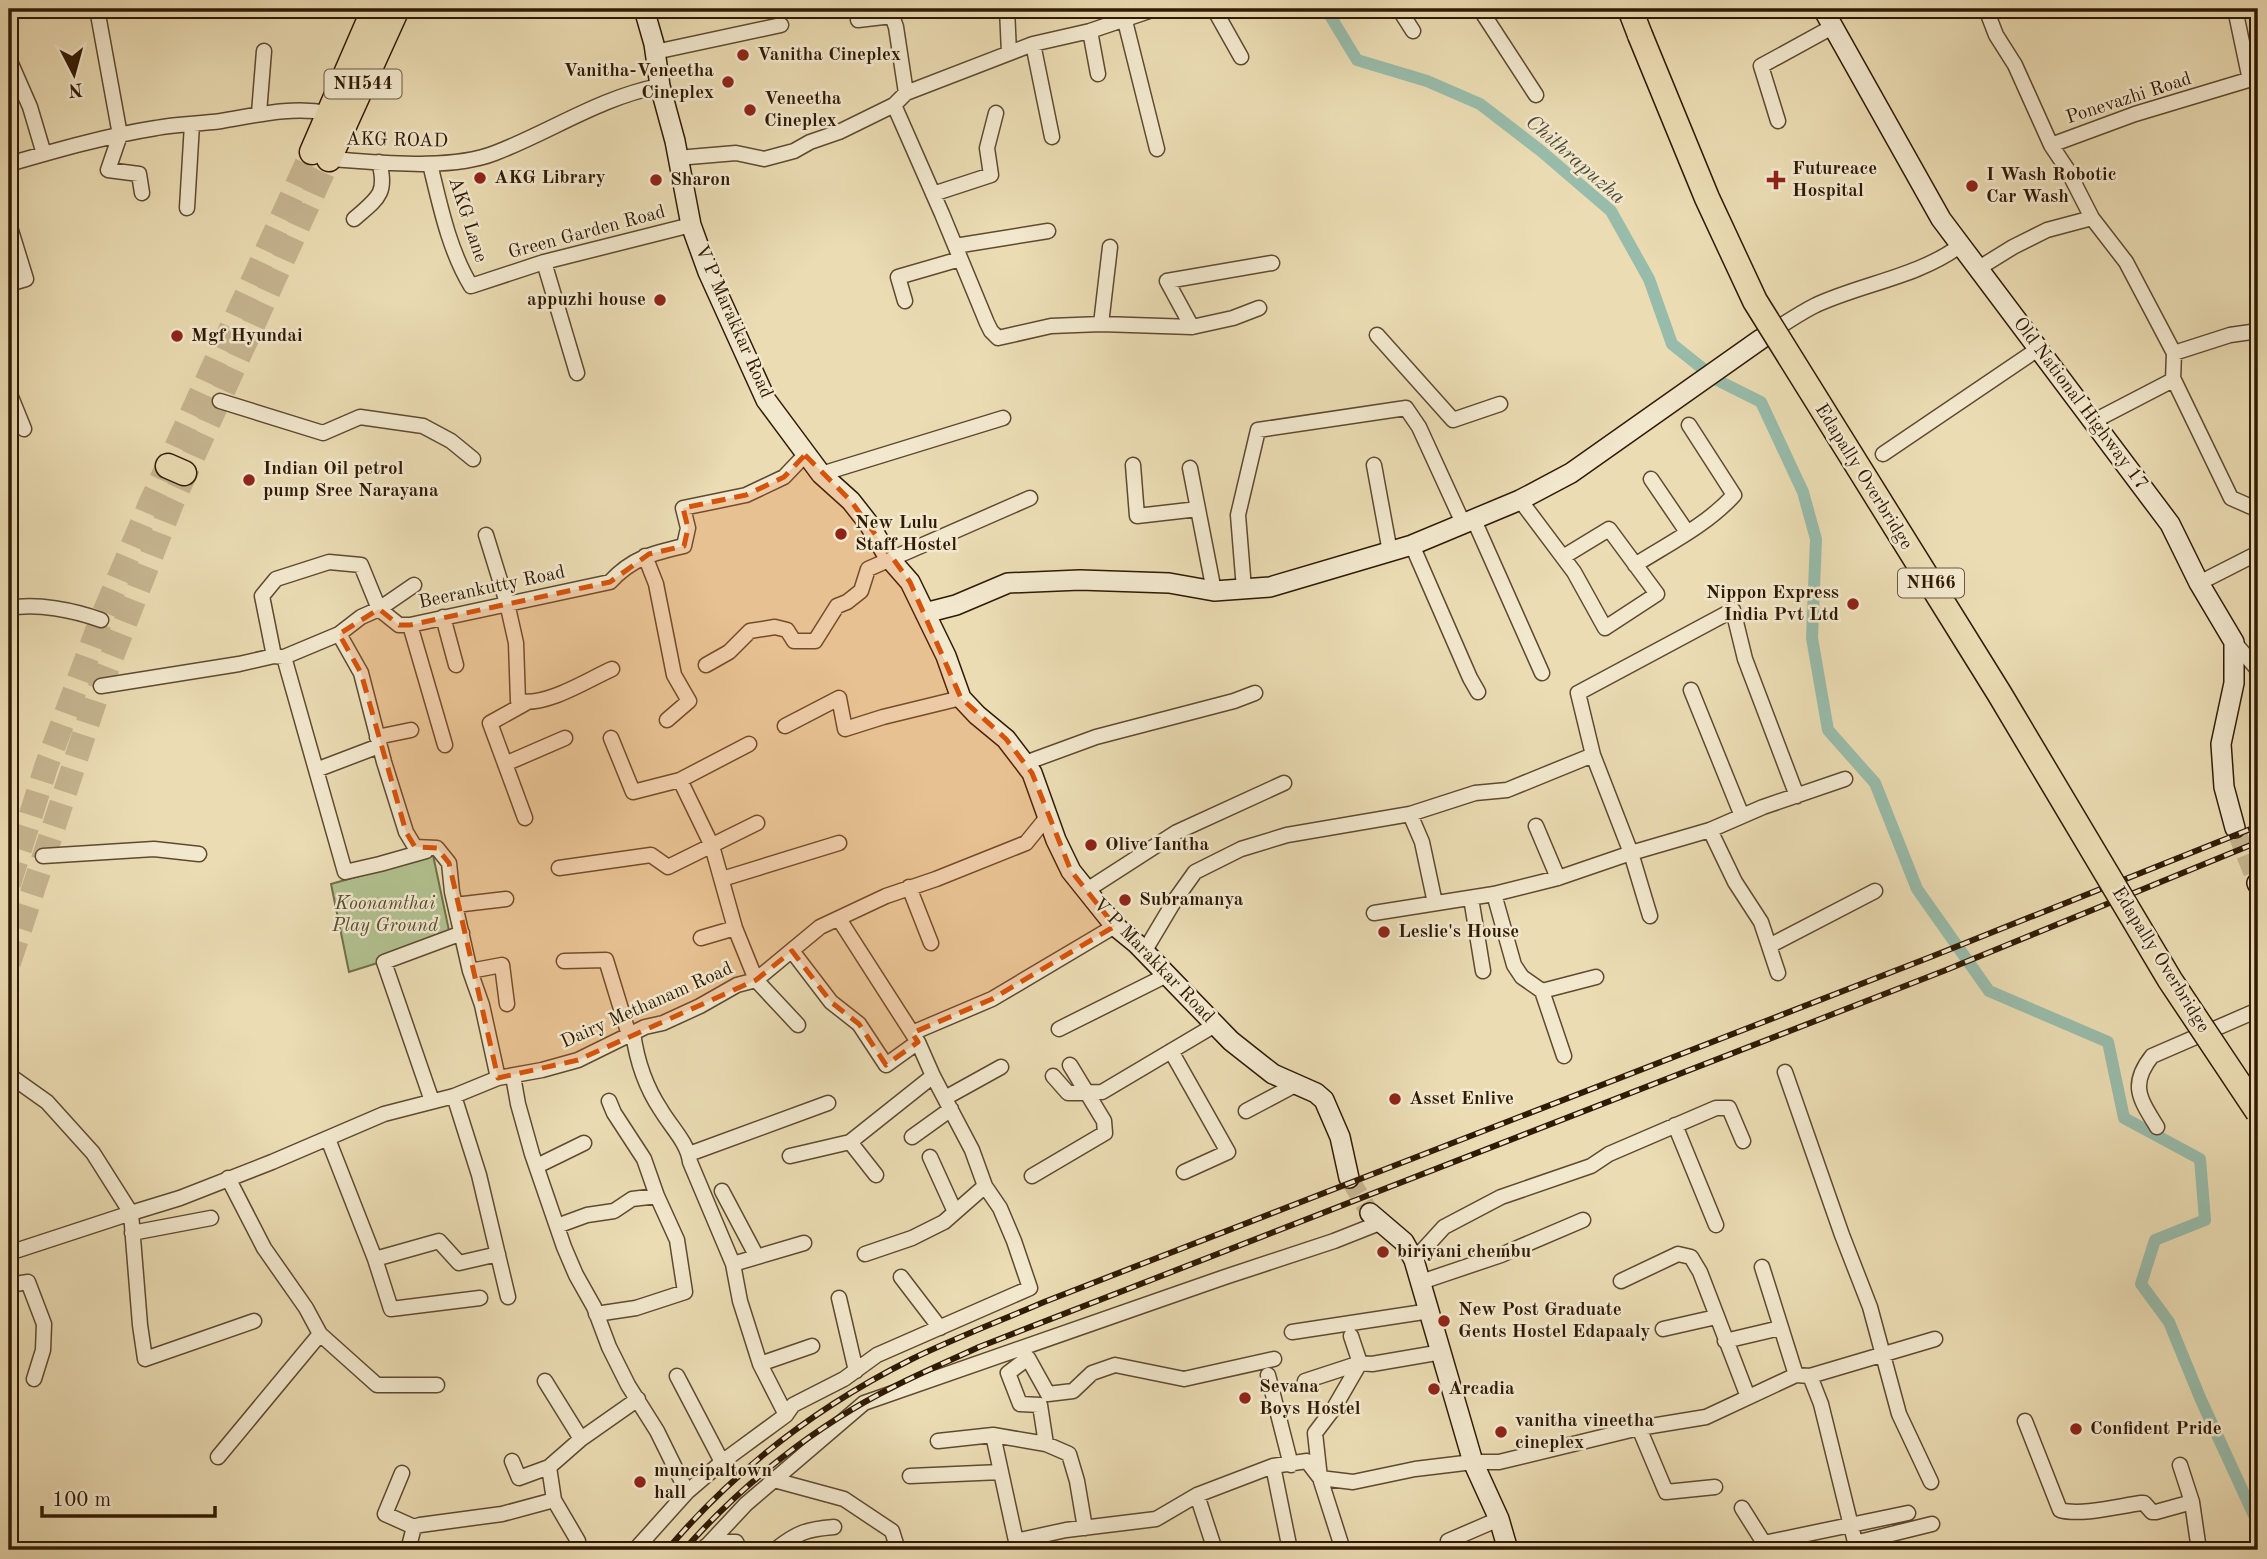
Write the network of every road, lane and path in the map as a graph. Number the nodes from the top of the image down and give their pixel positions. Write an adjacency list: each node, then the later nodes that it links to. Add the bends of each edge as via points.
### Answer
1 (97, 9): 37 (street)
2 (374, 9): 33 (highway, NH544)
3 (397, 9): 42 (highway, NH544)
4 (644, 9): 22 (street, V P Marakkar Road)
5 (1007, 9): 23 (street)
6 (1155, 9): 14 (street)
7 (1214, 9): 24 (street)
8 (1399, 9): 19 (street)
9 (1480, 9): 30 (street)
10 (1630, 9): 212 (highway, Edapally Overbridge / NH66, bridge, via 1707,198 1755,301 1999,693 2170,980)
11 (1823, 9): 17 (street, Old National Highway 17)
12 (1986, 9): 39 (street)
13 (2235, 9): 27 (street)
14 (1124, 14): 18 (street); 40 (street)
15 (858, 20): 29 (street, via 892,16)
16 (781, 25): 22 (street)
17 (1834, 26): 35 (street, via 1761,66); 55 (street, Old National Highway 17, via 1941,219)
18 (1090, 31): 20 (street); 26 (street)
19 (1413, 31)
20 (1032, 44): 23 (street); 38 (street)
21 (264, 51): 32 (street)
22 (655, 52): 28 (street, V P Marakkar Road)
23 (1009, 53): 29 (street)
24 (1241, 57)
25 (9, 59): 41 (street)
26 (1098, 74)
27 (2254, 79): 39 (street, Ponevazhi Road, via 2135,114)
28 (660, 86): 43 (street, V P Marakkar Road); 46 (street, AKG ROAD, via 587,110 493,154)
29 (906, 93): 31 (street)
30 (1535, 95)
31 (894, 105): 43 (street, via 794,151 764,159 736,153); 48 (street)
32 (259, 113): 33 (street); 36 (street)
33 (328, 113): 42 (highway, NH544)
34 (996, 113): 48 (street, via 987,148 991,175)
35 (1778, 121)
36 (192, 124): 37 (street); 49 (street)
37 (120, 135): 41 (street); 47 (street, via 108,170 139,174)
38 (1052, 137)
39 (2051, 145): 50 (street, Ponevazhi Road)
40 (1157, 149)
41 (44, 154): 45 (street)
42 (321, 155): 44 (street, AKG ROAD)
43 (677, 158): 53 (street, V P Marakkar Road)
44 (379, 162): 46 (street, AKG ROAD); 51 (street, via 384,180 377,199)
45 (9, 164)
46 (430, 164): 62 (street, AKG Lane, via 461,271)
47 (142, 193)
48 (933, 194): 57 (street)
49 (187, 208)
50 (2092, 218): 60 (street, via 2047,230); 71 (street, Ponevazhi Road, via 2126,262)
51 (354, 219)
52 (9, 224): 61 (street, via 26,279)
53 (691, 225): 58 (street, Green Garden Road); 82 (street, V P Marakkar Road, via 766,400)
54 (1048, 231): 57 (street)
55 (1961, 245): 60 (street, Old National Highway 17); 69 (street, via 1905,275 1817,304)
56 (1110, 247): 65 (street)
57 (958, 252): 63 (street, via 898,276); 65 (street, via 987,323 998,338 1051,326)
58 (544, 262): 62 (street, Green Garden Road); 72 (street)
59 (1272, 263): 66 (street, via 1167,281)
60 (1979, 268): 70 (street, Old National Highway 17)
61 (9, 284)
62 (471, 286)
63 (905, 302)
64 (1259, 309): 66 (street)
65 (1101, 324): 66 (street)
66 (1192, 327)
67 (2258, 331): 71 (street, via 2230,335)
68 (1377, 335): 76 (street, via 1453,421)
69 (1761, 339): 90 (street, via 1571,473)
70 (2038, 349): 78 (street, Old National Highway 17); 81 (street)
71 (2174, 354): 73 (street)
72 (577, 373)
73 (2173, 378): 78 (street); 92 (street, via 2231,498)
74 (9, 392): 80 (street)
75 (220, 401): 83 (street, via 323,433 359,417 423,426)
76 (1500, 404)
77 (1003, 418): 87 (street)
78 (2094, 421): 103 (street, Old National Highway 17, via 2170,524)
79 (1689, 425): 94 (street, via 1734,495)
80 (24, 429)
81 (1883, 454)
82 (805, 456): 87 (street, V P Marakkar Road); 99 (street, Beerankutty Road, via 784,477 746,495 683,508 688,528 684,546)
83 (473, 459)
84 (1133, 465): 91 (street, via 1137,516)
85 (1374, 465): 97 (street)
86 (1190, 468): 91 (street)
87 (821, 474): 101 (street, V P Marakkar Road, via 851,501)
88 (1651, 479): 94 (street)
89 (1030, 498): 101 (street)
90 (1520, 500): 93 (street); 100 (street)
91 (1198, 509): 106 (street)
92 (2256, 509)
93 (1469, 522): 96 (street); 105 (street, via 1406,408 1258,430 1238,515); 121 (street)
94 (1687, 532): 102 (street)
95 (486, 535): 107 (street)
96 (1412, 545): 97 (street); 124 (street)
97 (1390, 552): 105 (street, via 1270,587)
98 (2258, 553): 103 (street)
99 (645, 556): 107 (street, Beerankutty Road, via 610,582); 128 (street, via 656,584 674,675 689,701)
100 (1563, 556): 102 (street, via 1609,529); 102 (street, via 1605,628 1657,594)
101 (889, 558): 110 (street, V P Marakkar Road, via 910,582); 118 (street, via 868,569 861,591 837,606 815,641 794,641 787,630 762,628 750,631 729,652)
102 (1634, 565)
103 (2199, 583): 115 (street, Old National Highway 17)
104 (414, 585): 109 (street)
105 (1244, 589): 106 (street)
106 (1214, 591): 110 (street, via 1169,583 1008,583)
107 (507, 603): 111 (street, Beerankutty Road); 127 (street, via 516,643 518,701)
108 (9, 608): 112 (street, via 44,608)
109 (379, 609): 113 (street, Beerankutty Road, via 399,625); 114 (street); 116 (street, via 361,565 330,562 276,579 262,596)
110 (925, 613): 126 (street, V P Marakkar Road)
111 (443, 617): 113 (street, Beerankutty Road); 117 (street)
112 (101, 620)
113 (410, 625): 134 (street)
114 (339, 634): 116 (street); 133 (street, via 361,673)
115 (2234, 642): 120 (street); 150 (street, via 2234,683 2221,744 2224,787)
116 (279, 657): 122 (street); 139 (street)
117 (456, 665)
118 (706, 665)
119 (612, 669): 127 (street, via 550,698)
120 (2258, 670)
121 (1542, 673)
122 (101, 686)
123 (1691, 690): 146 (street)
124 (1478, 692)
125 (1255, 693): 138 (street, via 1096,737)
126 (961, 698): 129 (street, via 845,729 839,698); 138 (street, V P Marakkar Road, via 1006,739)
127 (526, 702): 137 (street, via 490,723)
128 (667, 720)
129 (785, 726)
130 (411, 730): 133 (street)
131 (565, 738): 137 (street)
132 (611, 738): 141 (street, via 633,792)
133 (378, 741): 139 (street); 154 (street, via 410,840 415,847)
134 (445, 744)
135 (749, 744): 141 (street)
136 (1593, 755): 143 (street, via 1578,693 1733,610 1745,659); 144 (street, via 1507,790 1475,793); 155 (street)
137 (505, 764): 147 (street)
138 (1025, 764): 145 (street, V P Marakkar Road)
139 (316, 769): 154 (street, via 345,872)
140 (1845, 779): 143 (street)
141 (680, 780): 153 (street)
142 (1284, 783): 162 (street, via 1177,832)
143 (1797, 796): 146 (street)
144 (1410, 814): 167 (street, via 1422,842); 179 (street, via 1287,835 1241,849 1195,873)
145 (1048, 816): 161 (street, Dairy Methanam Road, via 1027,843); 162 (street, V P Marakkar Road, via 1071,871)
146 (1742, 816): 151 (street)
147 (525, 818)
148 (757, 823): 153 (street)
149 (1536, 826): 159 (street)
150 (2235, 828)
151 (1710, 830): 155 (street); 177 (street, via 1761,922)
152 (839, 843): 160 (street)
153 (712, 846): 158 (street, via 668,867 651,855); 160 (street)
154 (437, 848): 168 (street, via 449,863)
155 (1631, 853): 159 (street); 170 (street)
156 (198, 854): 157 (street, via 154,849)
157 (43, 856)
158 (559, 868)
159 (1558, 878): 164 (street)
160 (722, 879): 173 (street)
161 (909, 887): 171 (street, Dairy Methanam Road); 176 (street)
162 (1087, 890): 172 (street, V P Marakkar Road)
163 (1875, 891): 177 (street)
164 (1494, 894): 165 (street); 187 (street, via 1514,965 1521,977)
165 (1471, 898): 167 (street); 182 (street)
166 (506, 899): 168 (street)
167 (1435, 903): 169 (street)
168 (456, 905): 174 (street)
169 (1374, 913)
170 (1650, 916)
171 (839, 919): 178 (street, Dairy Methanam Road, via 820,927); 194 (street)
172 (1115, 926): 179 (street, V P Marakkar Road); 194 (street, via 992,999)
173 (735, 928): 175 (street); 186 (street)
174 (462, 933): 181 (street); 207 (street, via 384,962)
175 (701, 938)
176 (931, 943)
177 (1769, 946): 183 (street)
178 (792, 951): 186 (street, Dairy Methanam Road); 194 (street, via 831,1002 859,1024 886,1065)
179 (1144, 952): 184 (street, V P Marakkar Road)
180 (564, 961): 193 (street, via 606,960)
181 (470, 971): 188 (street, via 502,965); 203 (street)
182 (1483, 971)
183 (1778, 973)
184 (1165, 975): 191 (street, V P Marakkar Road); 192 (street)
185 (1596, 978): 187 (street)
186 (756, 980): 190 (street); 193 (street, Dairy Methanam Road)
187 (1542, 991): 196 (street)
188 (507, 1004)
189 (2258, 1010): 214 (street, via 2152,1056 2141,1070 2138,1088)
190 (798, 1025)
191 (1214, 1025): 195 (street); 204 (street, V P Marakkar Road, via 1273,1074)
192 (1059, 1030)
193 (631, 1034): 203 (street, Dairy Methanam Road, via 578,1060); 220 (street, via 643,1076)
194 (915, 1038): 201 (street)
195 (1171, 1051): 205 (street, via 1102,1092); 224 (street, via 1228,1152)
196 (1564, 1056)
197 (1070, 1065): 205 (street)
198 (1001, 1068): 210 (street)
199 (1784, 1072): 270 (street)
200 (9, 1075): 233 (street, via 47,1102 93,1153)
201 (933, 1076): 210 (street); 218 (street)
202 (1054, 1076): 205 (street, via 1068,1093)
203 (506, 1077): 206 (street, Dairy Methanam Road); 223 (street)
204 (1295, 1085): 211 (street); 228 (street, V P Marakkar Road, via 1316,1093 1330,1109)
205 (1088, 1094): 226 (street, via 1104,1121 1105,1133)
206 (454, 1096): 207 (street, Dairy Methanam Road); 242 (street)
207 (432, 1101): 216 (street, Dairy Methanam Road, via 384,1114)
208 (609, 1101): 231 (street, via 644,1159)
209 (828, 1103): 220 (street)
210 (948, 1104): 215 (street); 229 (street)
211 (1246, 1111)
212 (2258, 1112)
213 (1675, 1125): 217 (street, via 1727,1107); 237 (street); 246 (street, via 1591,1166 1520,1189 1454,1221)
214 (2157, 1127)
215 (912, 1137)
216 (328, 1139): 227 (street, Dairy Methanam Road); 245 (street)
217 (1743, 1141)
218 (850, 1142): 221 (street); 225 (street)
219 (584, 1143): 223 (street)
220 (689, 1154): 247 (street)
221 (790, 1156)
222 (930, 1157): 232 (street)
223 (537, 1166): 238 (street)
224 (1184, 1171)
225 (876, 1175)
226 (1032, 1176)
227 (228, 1178): 233 (street, Dairy Methanam Road); 264 (street, via 264,1248)
228 (1349, 1178)
229 (985, 1186): 232 (street); 260 (street, via 1000,1208 1030,1288)
230 (722, 1191): 244 (street)
231 (657, 1196): 238 (street, via 632,1199 614,1210); 257 (street, via 677,1240 685,1292 636,1308)
232 (955, 1212): 243 (street, via 912,1238)
233 (131, 1213): 239 (street); 241 (street, Dairy Methanam Road)
234 (1376, 1217): 246 (street, via 1404,1242); 303 (street, via 1334,1241 864,1403)
235 (211, 1218): 239 (street)
236 (1583, 1220): 251 (street)
237 (1716, 1225)
238 (557, 1226): 257 (street)
239 (132, 1233): 259 (street, via 145,1359)
240 (804, 1243): 244 (street)
241 (9, 1253)
242 (498, 1254): 245 (street, via 459,1263 439,1241); 253 (street)
243 (865, 1254)
244 (757, 1257): 247 (street)
245 (375, 1259): 254 (street, via 391,1309)
246 (1414, 1260): 251 (street)
247 (733, 1264): 273 (street)
248 (1762, 1266): 261 (street)
249 (901, 1278): 260 (street)
250 (1621, 1281): 258 (street, via 1678,1254 1691,1257)
251 (1421, 1282): 256 (street)
252 (9, 1285): 278 (street, via 29,1282 44,1324 43,1350)
253 (508, 1297)
254 (480, 1298)
255 (839, 1298): 274 (street)
256 (1430, 1311): 263 (street); 269 (street)
257 (596, 1314): 283 (street)
258 (1716, 1317): 262 (street); 267 (street)
259 (254, 1321)
260 (940, 1328): 274 (street, via 877,1356)
261 (1780, 1328): 267 (street); 277 (street)
262 (1663, 1329)
263 (1292, 1332)
264 (320, 1335): 281 (street, via 377,1385); 291 (street)
265 (1351, 1336): 272 (street)
266 (1935, 1339): 270 (street)
267 (1725, 1341): 282 (street)
268 (812, 1346): 273 (street)
269 (1442, 1352): 272 (street); 294 (street)
270 (1884, 1354): 277 (street); 304 (street, via 1899,1414)
271 (1274, 1359): 290 (street, via 1184,1379 1115,1365 1092,1373 1073,1391 1048,1394 1028,1358 1008,1373 1020,1404 1040,1405)
272 (1360, 1363): 280 (street); 302 (street, via 1315,1433)
273 (760, 1364): 284 (street)
274 (856, 1371): 284 (street, via 793,1405)
275 (1268, 1375): 295 (street)
276 (677, 1376): 293 (street)
277 (1803, 1376): 282 (street); 314 (street, via 1821,1404)
278 (34, 1379)
279 (545, 1381): 288 (street)
280 (1304, 1381)
281 (437, 1385)
282 (1748, 1397): 286 (street, via 1706,1417)
283 (638, 1399): 288 (street); 306 (street)
284 (786, 1415): 293 (street)
285 (2025, 1421): 309 (street, via 2060,1510 2141,1503 2156,1513)
286 (1639, 1428): 294 (street, via 1499,1462); 305 (street, via 1666,1492)
287 (993, 1435): 289 (street); 290 (street); 299 (street)
288 (580, 1440): 298 (street)
289 (938, 1441)
290 (1046, 1444): 317 (street, via 1069,1454)
291 (218, 1457)
292 (512, 1461): 298 (street, via 519,1478)
293 (722, 1462): 306 (street)
294 (1473, 1462): 302 (street, via 1353,1482); 312 (street)
295 (1291, 1465): 297 (street); 302 (street, via 1307,1461)
296 (2180, 1465): 309 (street)
297 (1273, 1466): 307 (street); 329 (street)
298 (549, 1467): 308 (street)
299 (1001, 1472): 301 (street); 320 (street)
300 (402, 1473): 315 (street, via 385,1514)
301 (910, 1476)
302 (1320, 1478): 330 (street)
303 (774, 1480): 322 (street); 327 (street, via 844,1499 892,1531)
304 (1931, 1482)
305 (1715, 1487)
306 (688, 1492): 324 (street)
307 (1197, 1495): 317 (street, via 1156,1519); 328 (street)
308 (554, 1500): 315 (street, via 502,1514); 319 (street)
309 (2192, 1502): 332 (street)
310 (1742, 1508): 314 (street, via 1764,1543)
311 (1908, 1513): 314 (street)
312 (1499, 1519): 318 (street); 331 (street)
313 (1932, 1524): 321 (street)
314 (1851, 1525): 321 (street)
315 (414, 1527): 323 (street)
316 (834, 1527): 326 (street, via 809,1529)
317 (1085, 1528): 320 (street)
318 (1447, 1541)
319 (578, 1542)
320 (1016, 1546)
321 (1856, 1547)
322 (705, 1548): 325 (street, via 736,1542)
323 (408, 1550)
324 (635, 1550)
325 (740, 1550)
326 (775, 1550)
327 (898, 1550)
328 (1215, 1550)
329 (1290, 1550)
330 (1343, 1550)
331 (1508, 1550)
332 (2199, 1550)

